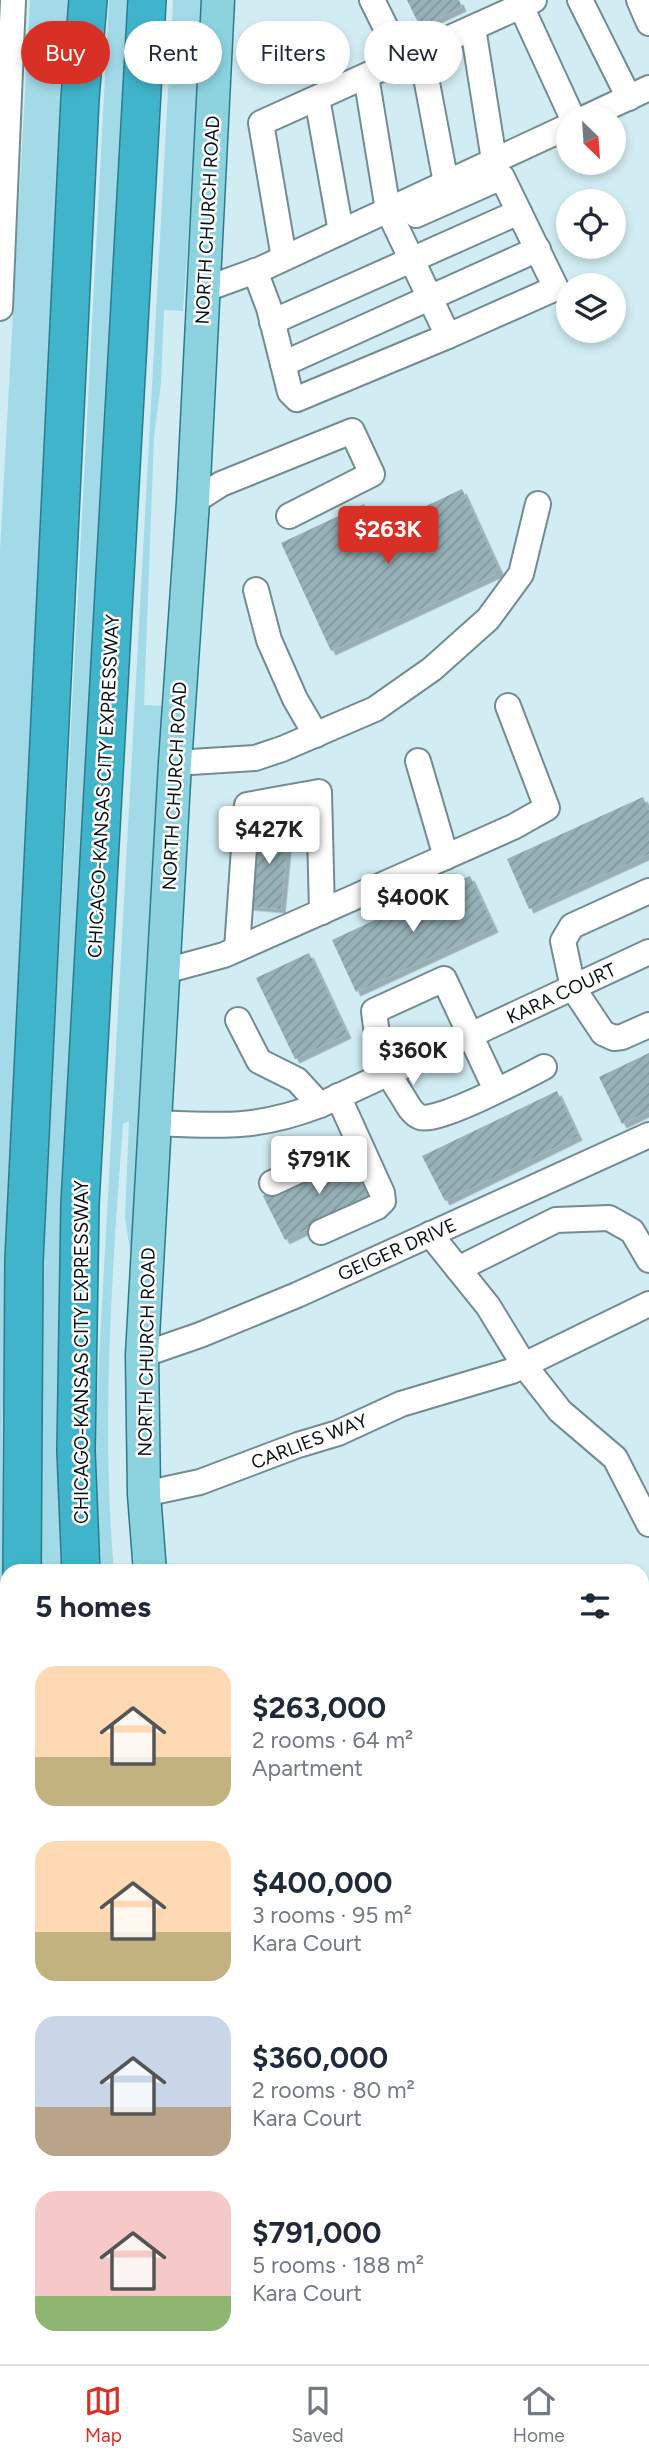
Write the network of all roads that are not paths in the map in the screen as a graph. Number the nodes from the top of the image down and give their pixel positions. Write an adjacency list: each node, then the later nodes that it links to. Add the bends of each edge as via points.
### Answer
1 (88, 0): 71 (highway, via 25,1246)
2 (146, 0): 72 (highway, CHICAGO-KANSAS CITY EXPRESSWAY, via 80,1204 76,1451)
3 (218, 0): 30 (main road, NORTH CHURCH ROAD)
4 (372, 0): 9 (street)
5 (580, 0): 16 (street)
6 (639, 0): 10 (street)
7 (528, 3): 11 (street); 18 (street)
8 (9, 12): 32 (street)
9 (382, 21)
10 (649, 23)
11 (473, 28): 12 (street); 21 (street)
12 (462, 33)
13 (364, 77): 17 (street)
14 (367, 84): 24 (street)
15 (427, 84): 22 (street)
16 (639, 93): 19 (street)
17 (317, 98): 25 (street); 27 (street, via 261,123)
18 (567, 105)
19 (613, 105)
20 (556, 132): 21 (street)
21 (494, 160): 22 (street)
22 (446, 183): 24 (street)
23 (519, 212): 24 (street, via 502,177); 26 (street); 28 (street)
24 (391, 217): 25 (street); 28 (street)
25 (341, 232): 27 (street)
26 (537, 250): 31 (street); 34 (street, via 556,288)
27 (284, 258): 29 (street)
28 (411, 258): 31 (street); 33 (street)
29 (255, 271): 30 (street); 33 (street)
30 (203, 290): 36 (main road, NORTH CHURCH ROAD)
31 (430, 298): 34 (street); 35 (street)
32 (0, 308)
33 (272, 322): 35 (street)
34 (448, 336): 35 (street, via 297,399 290,392)
35 (283, 364)
36 (193, 502): 38 (street, via 221,484 352,430 372,474); 43 (main road, NORTH CHURCH ROAD)
37 (538, 504): 41 (street, via 521,574 488,619 432,669 375,709)
38 (289, 516)
39 (256, 590): 41 (street, via 269,640)
40 (508, 706): 44 (street, via 547,808)
41 (316, 735): 43 (street, via 255,758)
42 (418, 761): 44 (street)
43 (174, 763): 49 (main road, NORTH CHURCH ROAD)
44 (446, 857): 46 (street)
45 (649, 891): 50 (street, via 572,926 563,941)
46 (322, 912): 47 (street); 47 (street, via 318,792 247,805)
47 (237, 949): 49 (street)
48 (649, 953): 50 (street, KARA COURT)
49 (164, 971): 58 (main road, NORTH CHURCH ROAD)
50 (573, 988): 52 (street, via 603,1033 622,1037); 53 (street, KARA COURT)
51 (238, 1020): 57 (street, via 258,1061)
52 (649, 1025)
53 (471, 1035): 55 (street, KARA COURT); 55 (street, via 444,979 374,1011); 56 (street)
54 (544, 1067): 56 (street)
55 (387, 1074): 56 (street, via 412,1111 429,1119); 57 (street, KARA COURT)
56 (496, 1090)
57 (329, 1100): 58 (street, KARA COURT, via 262,1123); 60 (street)
58 (156, 1123): 67 (main road, NORTH CHURCH ROAD)
59 (649, 1135): 63 (street, GEIGER DRIVE)
60 (359, 1143): 61 (street); 62 (street, via 383,1201 377,1208)
61 (272, 1183)
62 (321, 1232)
63 (430, 1234): 65 (street); 67 (street, GEIGER DRIVE, via 285,1300)
64 (649, 1260): 65 (street, via 632,1231 609,1218 556,1220)
65 (458, 1269): 68 (street, via 488,1306)
66 (649, 1304): 68 (street, CARLIES WAY)
67 (142, 1355): 69 (main road, NORTH CHURCH ROAD)
68 (524, 1365): 69 (street, CARLIES WAY, via 401,1404 338,1433 200,1482); 70 (street, via 560,1411 615,1458)
69 (144, 1494): 73 (main road, NORTH CHURCH ROAD)
70 (649, 1524)
71 (22, 1564)
72 (81, 1564)
73 (149, 1564)

